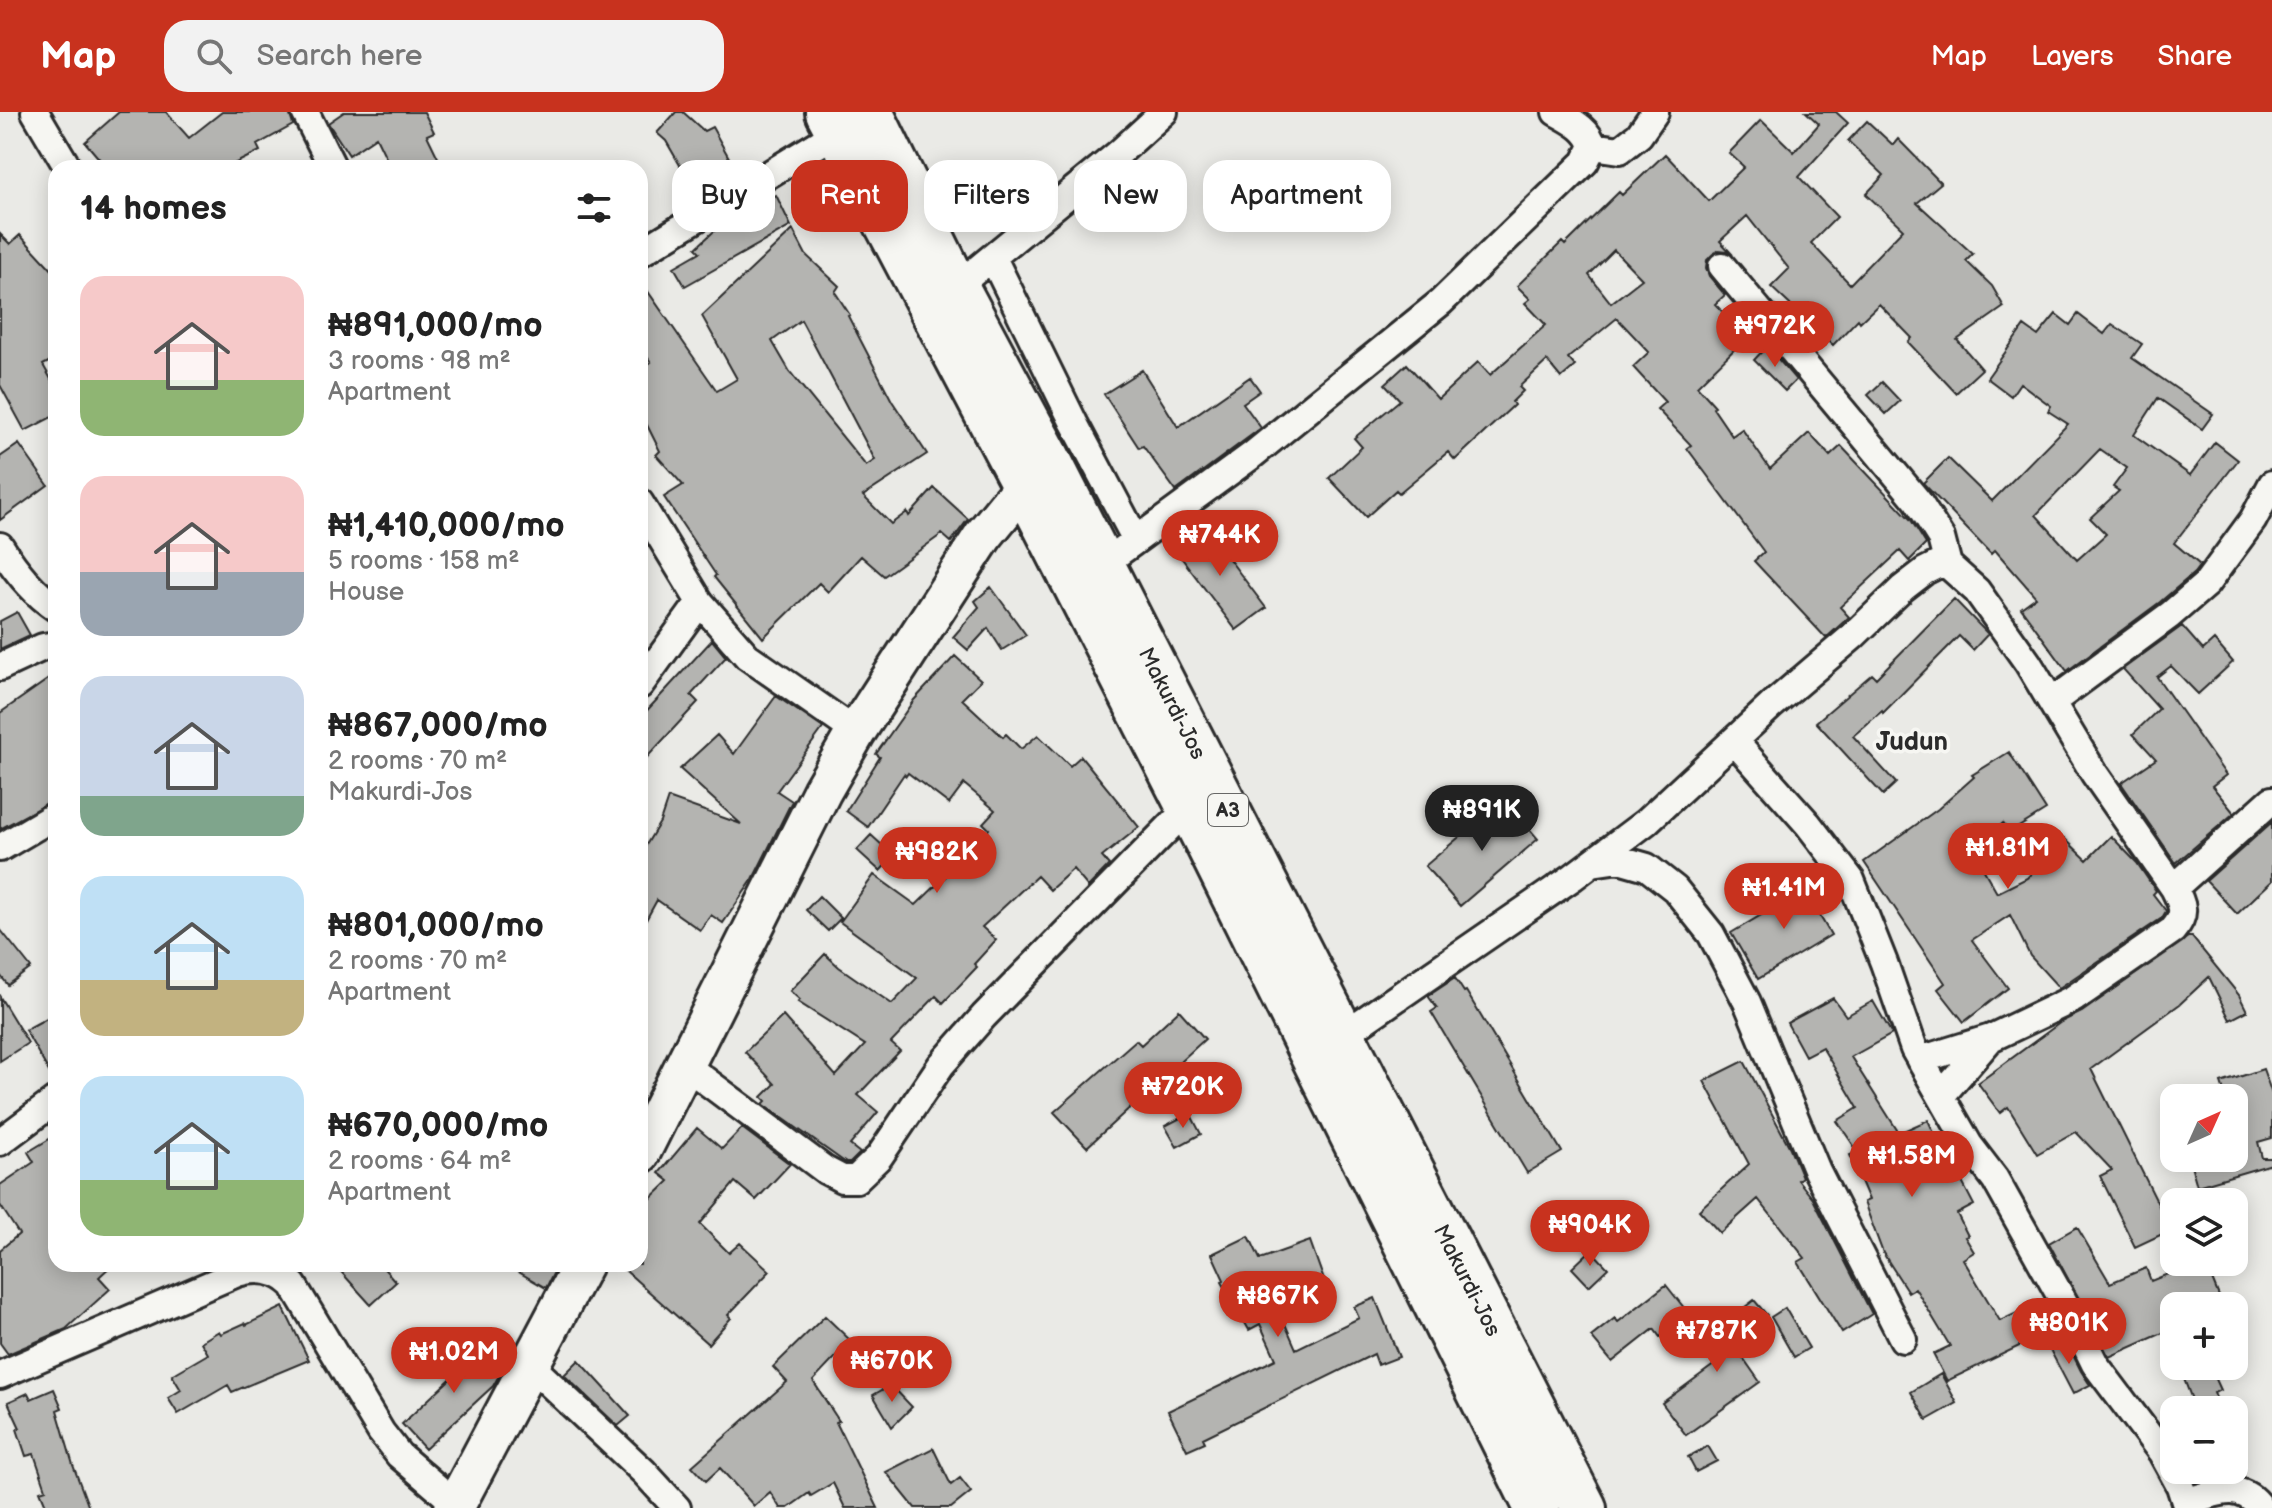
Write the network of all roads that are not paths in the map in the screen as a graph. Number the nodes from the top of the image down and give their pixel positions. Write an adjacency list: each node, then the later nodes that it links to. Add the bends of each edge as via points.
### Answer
1 (35, 112): 8 (street)
2 (305, 112): 9 (street)
3 (1164, 112): 11 (street)
4 (1556, 112): 7 (street, via 1587,133)
5 (1655, 112): 7 (street, via 1620,150)
6 (856, 116): 10 (street); 13 (highway, Makurdi-Jos / A3); 15 (highway, Makurdi-Jos / A3)
7 (1593, 146): 19 (street, via 1585,162 1441,302 1251,456)
8 (63, 160)
9 (329, 160)
10 (648, 248)
11 (993, 258): 13 (street); 14 (street)
12 (1722, 266): 20 (street, via 1917,500 1941,538)
13 (956, 287): 15 (highway, Makurdi-Jos / A3)
14 (1074, 423): 15 (street); 19 (street)
15 (1035, 470): 19 (highway, Makurdi-Jos / A3); 27 (main road, via 983,536); 30 (highway, Makurdi-Jos / A3)
16 (2271, 488): 26 (street, via 2206,584)
17 (650, 541): 22 (street)
18 (0, 546): 21 (street)
19 (1119, 552): 35 (highway, Makurdi-Jos / A3)
20 (1948, 565): 26 (street, via 1977,591); 28 (street, via 1925,571 1903,588)
21 (48, 601)
22 (700, 602): 25 (street); 27 (street, via 747,656)
23 (48, 646): 24 (street)
24 (0, 667)
25 (648, 674)
26 (2052, 702): 34 (street)
27 (856, 732): 38 (main road)
28 (1734, 741): 33 (street, via 1646,822); 37 (street, via 1851,880)
29 (2272, 800): 34 (street)
30 (1189, 807): 38 (street, via 984,1016 941,1065 879,1157 856,1179 825,1170); 53 (highway, Makurdi-Jos / A3)
31 (48, 820): 32 (street)
32 (0, 848)
33 (1592, 863): 35 (street); 46 (street, via 1619,859 1647,867 1675,889 1711,934 1747,1002 1817,1171)
34 (2174, 888): 36 (street, via 2184,913 2173,930 2073,999)
35 (1343, 1035): 54 (highway, Makurdi-Jos / A3)
36 (1991, 1038): 37 (street); 39 (street)
37 (1920, 1060): 39 (street)
38 (686, 1066): 41 (main road)
39 (1941, 1096): 50 (street, via 1995,1179 2095,1364 2162,1453)
40 (48, 1106): 42 (street)
41 (648, 1139)
42 (0, 1142)
43 (240, 1272): 48 (street)
44 (276, 1272): 51 (street, via 293,1285 381,1432)
45 (579, 1272): 47 (main road)
46 (1903, 1339)
47 (530, 1365): 51 (main road); 52 (street)
48 (0, 1375)
49 (2261, 1502): 50 (street, via 2237,1490)
50 (2187, 1505)
51 (455, 1506)
52 (677, 1508)
53 (1537, 1508)
54 (1584, 1508)

